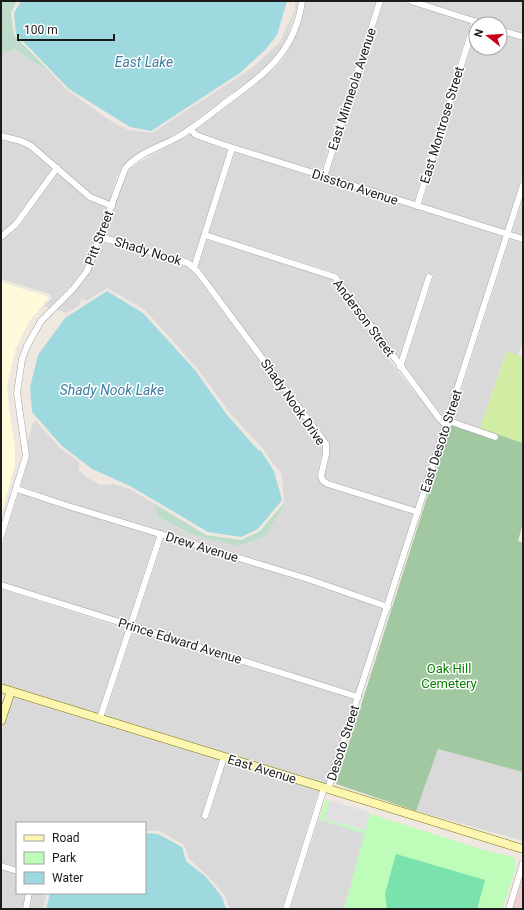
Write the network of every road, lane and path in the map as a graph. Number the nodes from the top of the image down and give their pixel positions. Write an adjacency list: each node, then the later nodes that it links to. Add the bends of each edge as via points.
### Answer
1 (302, 1): 8 (street, Pitt Street, via 292,36 279,59 257,80)
2 (380, 1): 12 (street, East Minneola Avenue)
3 (412, 1): 4 (street)
4 (468, 19)
5 (508, 32): 6 (street)
6 (523, 37)
7 (468, 43): 15 (street, East Montrose Street)
8 (190, 129): 10 (street, Disston Avenue, via 202,138); 14 (street, Pitt Street, via 130,164 120,178)
9 (1, 136): 11 (street, via 31,146)
10 (232, 148): 12 (street, Disston Avenue); 17 (street)
11 (57, 168): 14 (street, via 90,197); 18 (street, via 16,224)
12 (324, 177): 15 (street, Disston Avenue)
13 (523, 185): 16 (street, East Desoto Street)
14 (112, 206): 19 (street, Pitt Street)
15 (417, 206): 16 (street, Disston Avenue)
16 (508, 234): 20 (street, Disston Avenue); 24 (street, East Desoto Street)
17 (205, 235): 21 (street); 23 (street, Anderson Street, via 335,277)
18 (1, 237)
19 (100, 237): 21 (street, Shady Nook, via 188,263); 26 (street, Pitt Street, via 83,277 41,321 22,359 18,372 17,393 26,456)
20 (523, 239)
21 (194, 268): 27 (street, Shady Nook Drive, via 326,444 320,476 323,481)
22 (430, 277): 23 (street)
23 (400, 367): 24 (street, Anderson Street)
24 (446, 425): 25 (street, via 452,422); 27 (street, East Desoto Street)
25 (495, 437)
26 (17, 488): 28 (street, Drew Avenue); 29 (street, Pitt Street)
27 (418, 512): 31 (street, East Desoto Street)
28 (161, 534): 31 (street, Drew Avenue, via 308,579); 32 (street)
29 (1, 536)
30 (1, 585): 32 (street, Prince Edward Avenue)
31 (388, 607): 35 (street, East Desoto Street)
32 (131, 626): 35 (street, Prince Edward Avenue); 36 (street)
33 (1, 688): 34 (street, East Avenue)
34 (11, 691): 36 (street, East Avenue); 37 (street)
35 (358, 697): 39 (street, Desoto Street)
36 (100, 718): 38 (street, East Avenue)
37 (1, 721)
38 (224, 757): 39 (street, East Avenue); 40 (street)
39 (326, 789): 41 (street, East Avenue); 47 (street, Desoto Street)
40 (205, 816)
41 (523, 849)
42 (523, 863): 48 (street)
43 (1, 866): 44 (street)
44 (16, 871)
45 (30, 894): 46 (street)
46 (26, 909)
47 (286, 909)
48 (509, 909)

